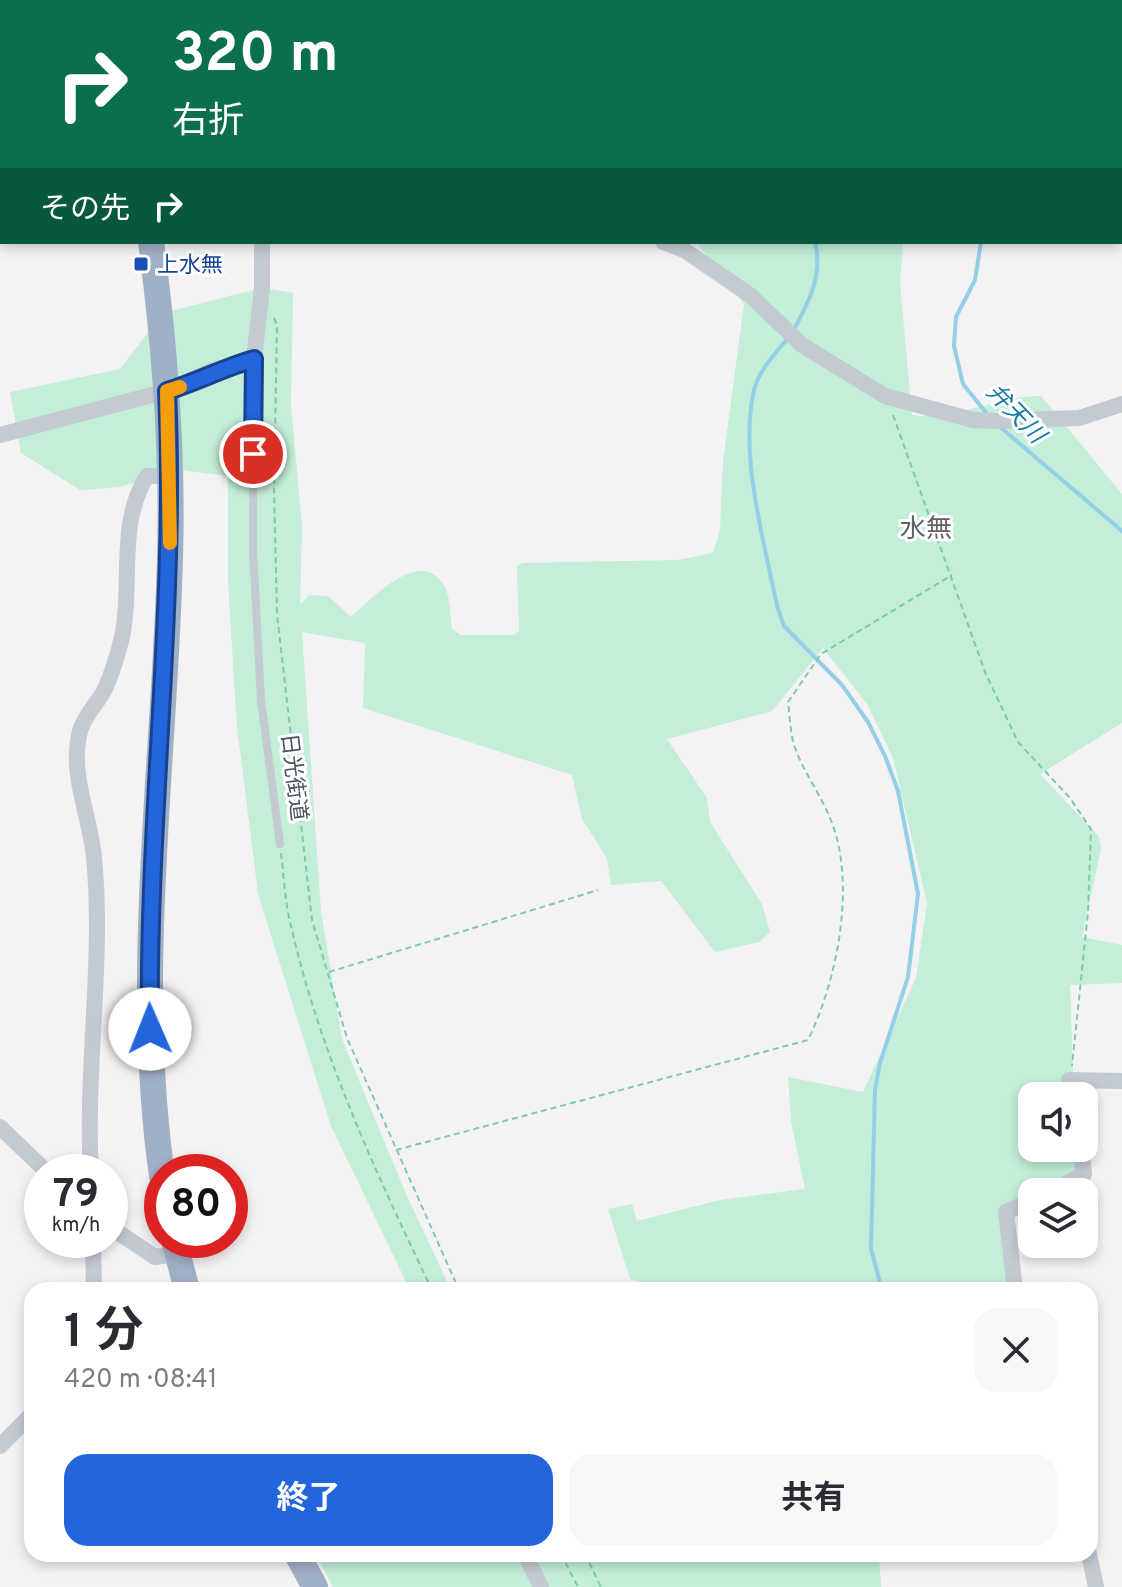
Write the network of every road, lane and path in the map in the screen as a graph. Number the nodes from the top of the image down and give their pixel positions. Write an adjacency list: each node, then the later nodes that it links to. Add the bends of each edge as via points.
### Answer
1 (151, 244): 6 (highway)
2 (262, 244): 4 (street, 日光街道)
3 (668, 244): 7 (street, via 750,295 802,345)
4 (262, 288): 5 (street, 日光街道); 14 (path, via 277,325 277,614 312,920)
5 (254, 359): 6 (street); 12 (lane, 日光街道, via 254,577 261,700)
6 (167, 391): 9 (street); 10 (highway)
7 (885, 396): 8 (street, via 973,420 996,421 1079,418); 11 (path)
8 (1122, 404)
9 (0, 435)
10 (171, 476): 21 (street, via 147,476 142,484 130,529 122,636 105,689 81,729 77,771 94,855); 22 (highway, via 149,966 150,1061)
11 (952, 575): 16 (path, via 985,672 1018,742 1091,829); 19 (path, via 821,654 788,702 794,745 833,825 840,866 840,931 826,1003 808,1040)
12 (280, 844): 30 (path, 日光街道, via 290,925 337,1077)
13 (598, 890): 14 (path)
14 (328, 973): 19 (path, via 347,1038)
15 (1122, 1081): 17 (street)
16 (1070, 1082)
17 (1098, 1084)
18 (0, 1127): 20 (street)
19 (395, 1150): 31 (path)
20 (28, 1154)
21 (90, 1154)
22 (160, 1154)
23 (1083, 1162): 24 (street, via 1084,1174)
24 (1077, 1178)
25 (1018, 1207): 32 (street, via 1006,1212)
26 (93, 1258): 28 (street)
27 (178, 1258): 29 (highway)
28 (94, 1282)
29 (185, 1282)
30 (428, 1282)
31 (455, 1282)
32 (1014, 1282)
33 (24, 1422): 34 (street)
34 (0, 1446)
35 (301, 1562): 40 (highway)
36 (529, 1562): 41 (street)
37 (565, 1562): 42 (path)
38 (589, 1562): 43 (path)
39 (1091, 1562): 44 (street)
40 (315, 1587)
41 (541, 1587)
42 (578, 1587)
43 (601, 1587)
44 (1096, 1587)

